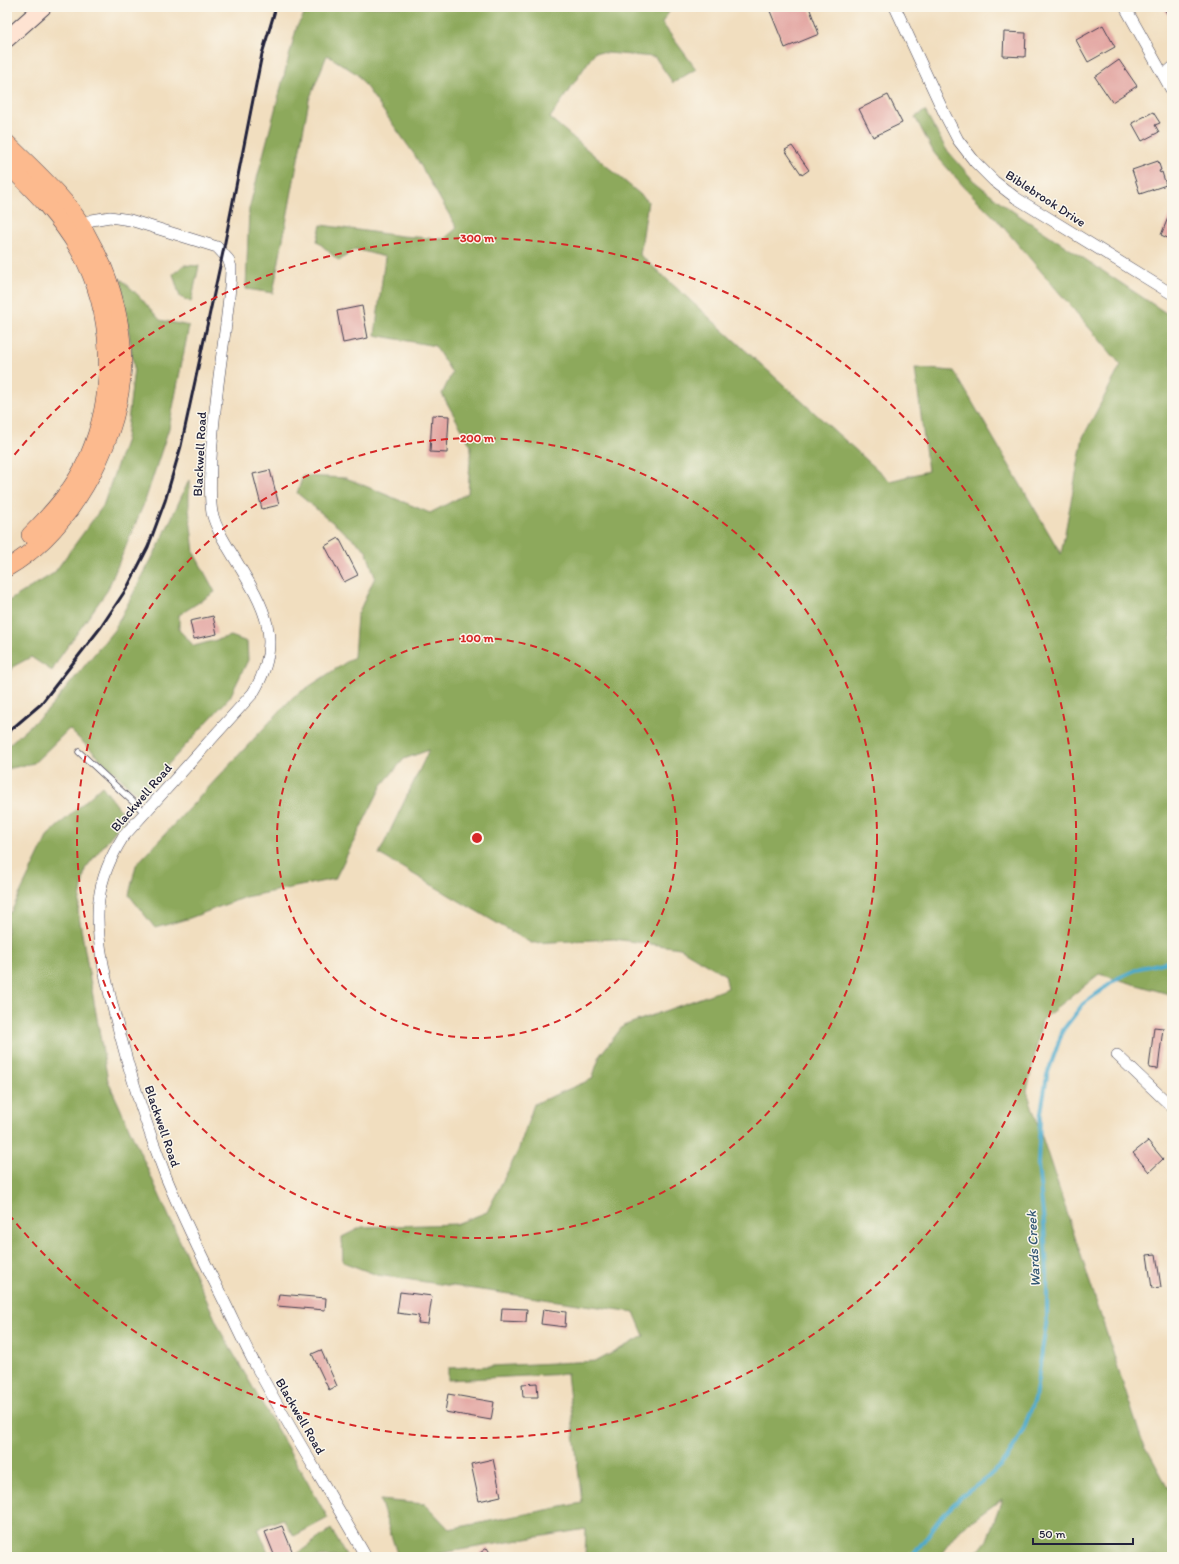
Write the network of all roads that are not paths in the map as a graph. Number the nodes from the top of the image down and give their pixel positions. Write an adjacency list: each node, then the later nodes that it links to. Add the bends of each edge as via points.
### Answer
1 (43, 7): 4 (main road)
2 (895, 7): 10 (street, Biblebrook Drive, via 945,115 958,140 974,162 1016,198)
3 (1125, 7): 5 (street)
4 (7, 39)
5 (1168, 71): 6 (street)
6 (1172, 91)
7 (7, 143): 9 (main road, via 66,202)
8 (7, 164): 9 (main road, via 49,208)
9 (73, 228): 11 (main road, via 96,289 108,344 101,411 87,458 61,502 30,535); 12 (main road, via 92,244 111,287 122,352 118,402 102,452 77,499 61,521 38,544); 14 (street, Blackwell Road, via 110,217 130,220 217,247 231,266 212,440 210,502 217,528 263,608 267,622 269,653 264,674 253,693)
10 (1172, 294)
11 (7, 554)
12 (7, 568)
13 (79, 752): 14 (lane)
14 (144, 812): 17 (street, Blackwell Road, via 123,837 112,856 104,876 97,920 112,1003 127,1062 145,1121 167,1179 210,1273 256,1366)
15 (1118, 1055): 16 (street)
16 (1172, 1107)
17 (366, 1557)

